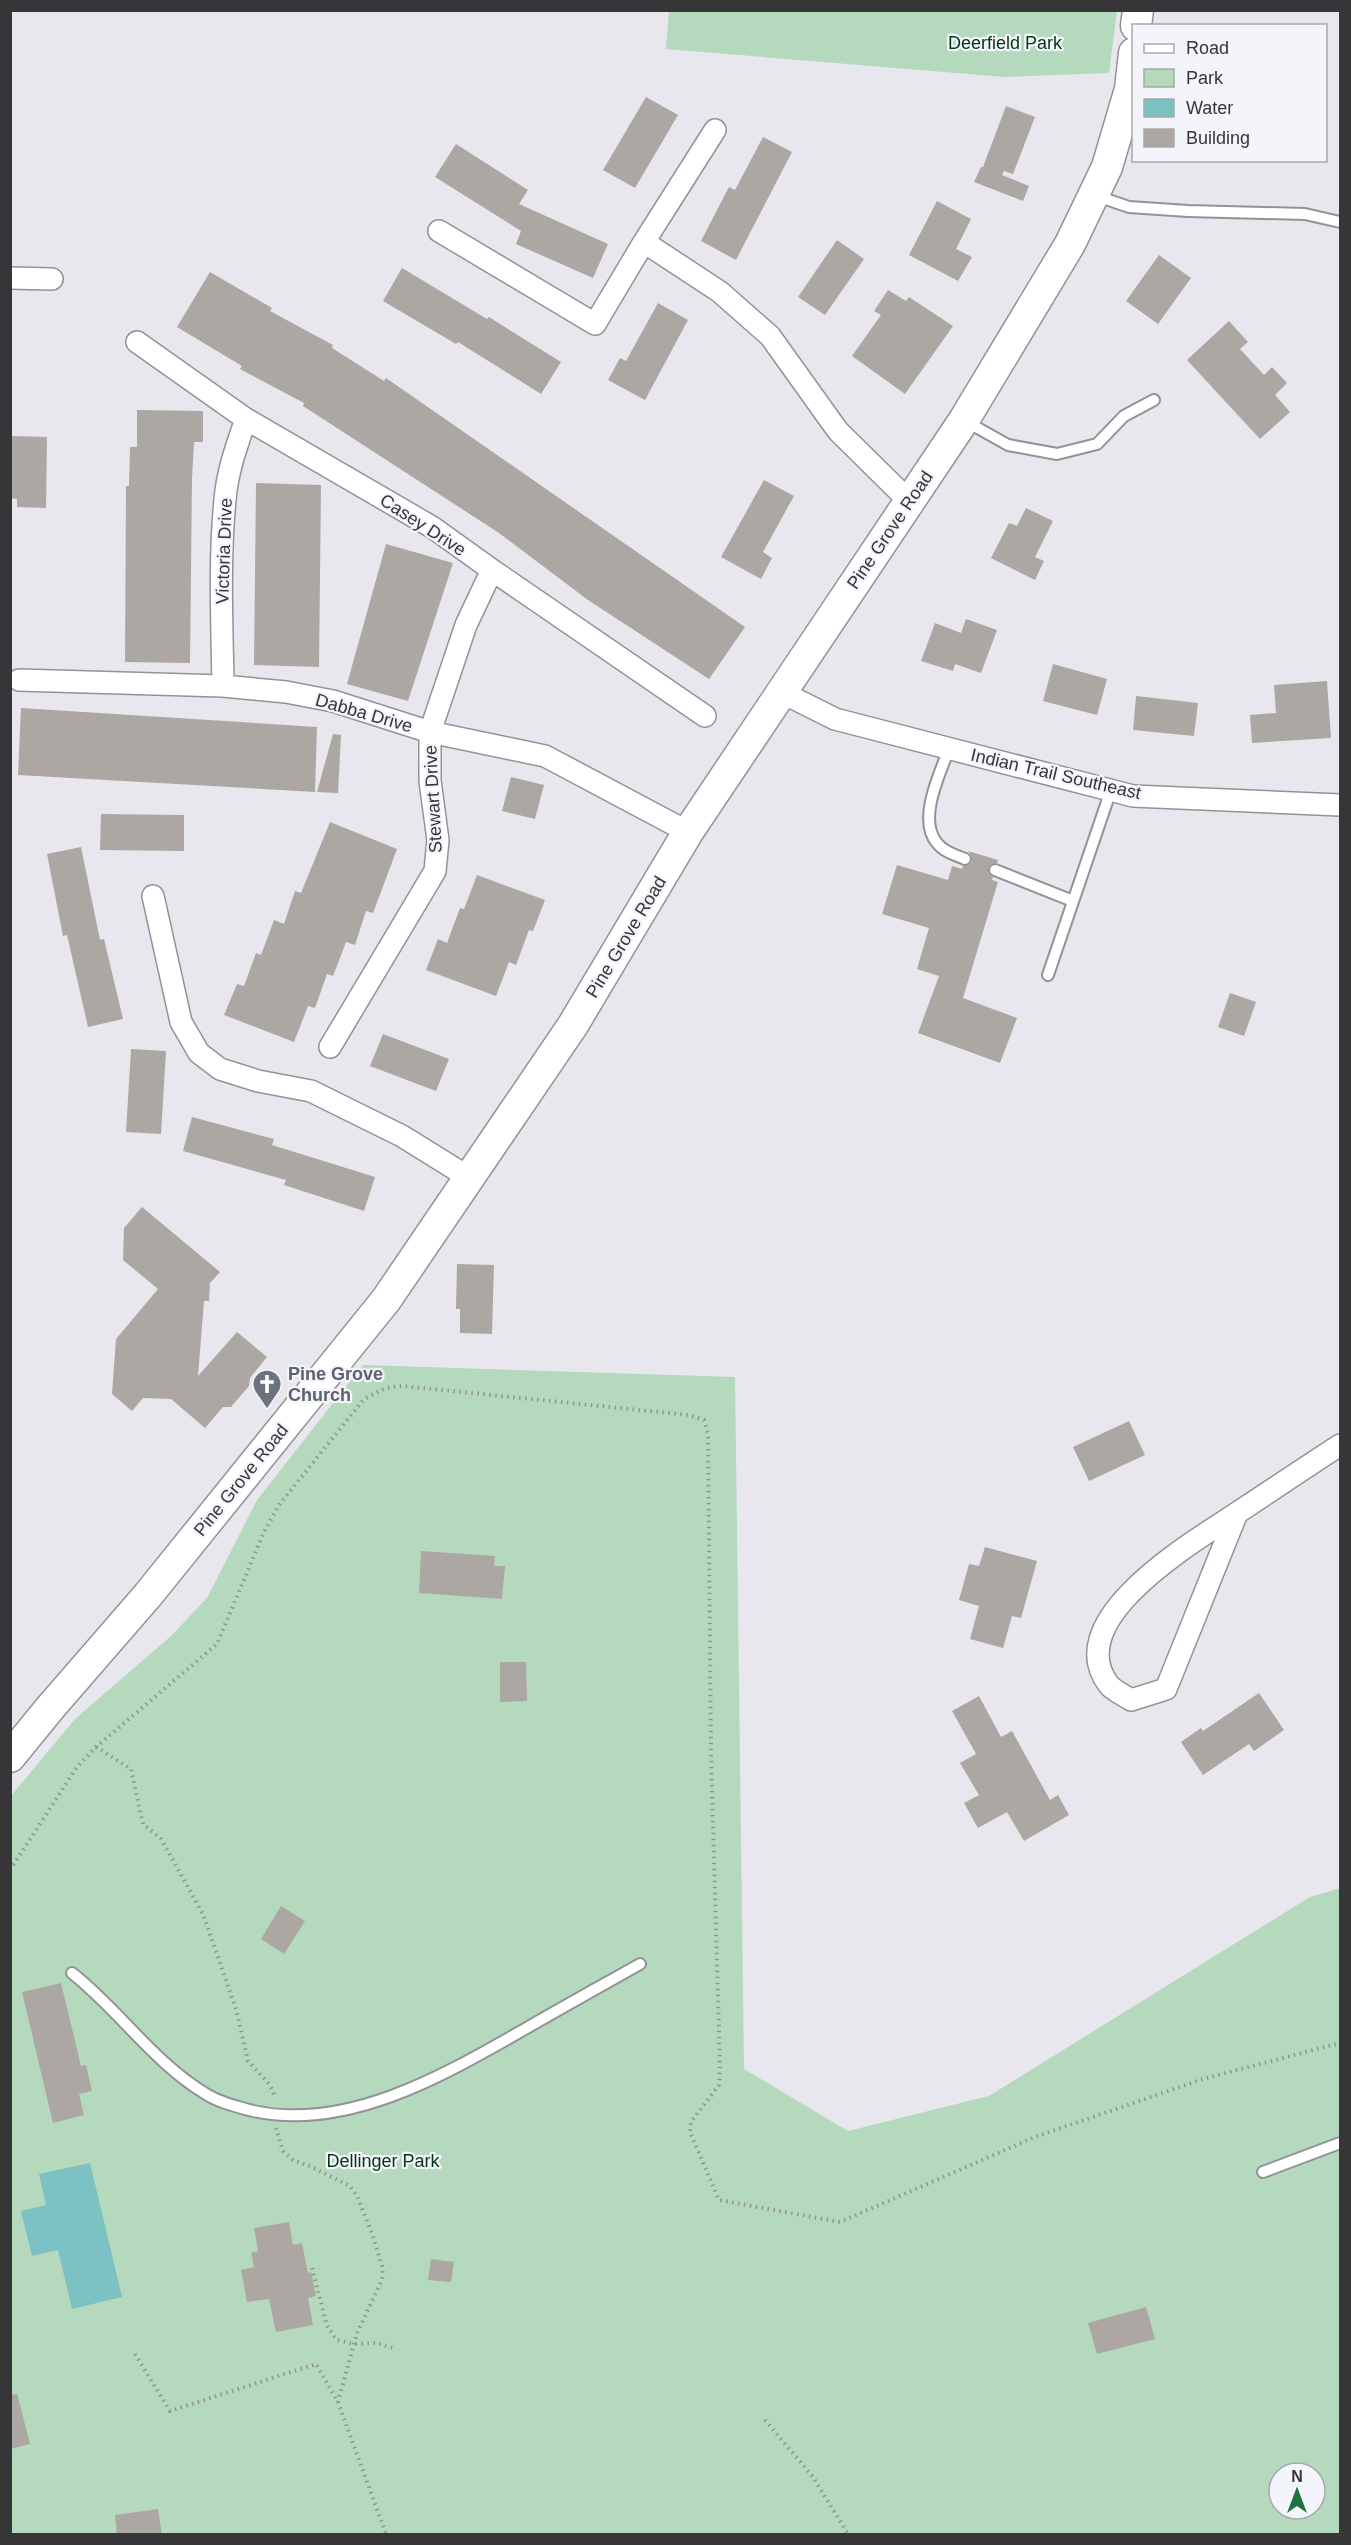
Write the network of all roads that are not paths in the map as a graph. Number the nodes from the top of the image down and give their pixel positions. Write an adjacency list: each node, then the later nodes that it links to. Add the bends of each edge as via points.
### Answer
1 (1132, 71): 3 (street, Pine Grove Road, via 1107,166)
2 (715, 130): 6 (street)
3 (1094, 195): 4 (lane, via 1129,207 1305,214); 12 (street, Pine Grove Road, via 1070,244)
4 (1341, 222)
5 (440, 231): 6 (street, via 595,324)
6 (644, 242): 13 (street, via 720,292 770,336 838,431)
7 (10, 278): 8 (street)
8 (52, 279)
9 (137, 342): 11 (street, Casey Drive)
10 (1154, 400): 12 (lane, via 1124,416 1097,444 1057,454 1008,445)
11 (246, 419): 14 (street, Casey Drive, via 432,527); 16 (street, Victoria Drive, via 225,498 221,562)
12 (964, 420): 13 (street, Pine Grove Road)
13 (909, 501): 17 (street, Pine Grove Road)
14 (492, 570): 18 (street, Casey Drive); 19 (street, Stewart Drive, via 466,626)
15 (19, 680): 16 (street, Dabba Drive)
16 (223, 686): 19 (street, Dabba Drive, via 333,701)
17 (781, 692): 20 (street, Indian Trail Southeast, via 835,719); 23 (street, Pine Grove Road)
18 (705, 716)
19 (430, 732): 23 (street, Dabba Drive, via 545,756); 29 (street, Stewart Drive, via 430,781 438,840 435,871)
20 (949, 749): 21 (street, Indian Trail Southeast); 24 (lane, via 930,805 930,829 935,842 946,852)
21 (1110, 790): 22 (street, Indian Trail Southeast, via 1133,796); 27 (lane)
22 (1341, 806)
23 (688, 832): 30 (street, Pine Grove Road, via 573,1025)
24 (965, 859)
25 (995, 870): 27 (lane)
26 (153, 896): 30 (street, via 182,1022 199,1053 220,1069 311,1091 402,1136)
27 (1073, 901): 28 (lane)
28 (1048, 975)
29 (330, 1047)
30 (468, 1177): 33 (street, Pine Grove Road, via 386,1300 148,1595)
31 (1341, 1444): 32 (street)
32 (1237, 1513): 32 (street, via 1176,1554 1122,1599 1099,1644 1099,1670 1110,1687 1131,1700 1166,1689)
33 (10, 1757)
34 (640, 1964): 35 (lane, via 462,2066 398,2094 303,2117 276,2116 209,2096 145,2045)
35 (72, 1973)
36 (1341, 2143): 37 (lane)
37 (1263, 2172)

